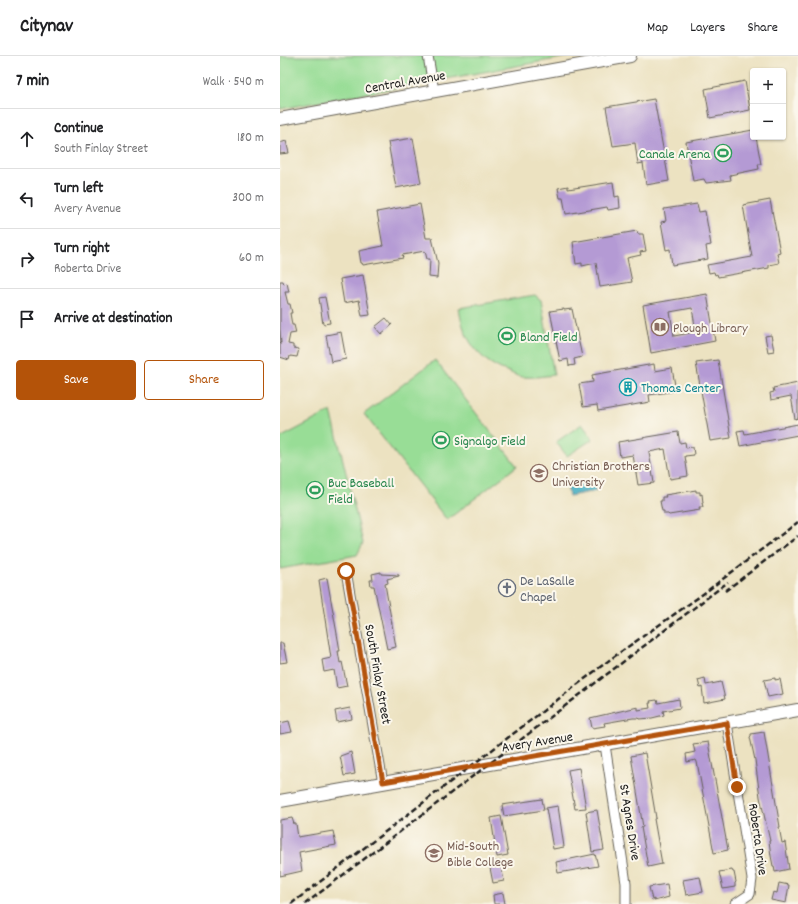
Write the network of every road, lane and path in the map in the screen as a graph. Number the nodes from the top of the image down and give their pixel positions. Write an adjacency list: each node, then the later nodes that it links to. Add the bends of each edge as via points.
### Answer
1 (428, 56): 3 (street)
2 (630, 56): 3 (street, Central Avenue)
3 (434, 91): 4 (street, Central Avenue)
4 (280, 119)
5 (346, 571): 9 (street, South Finlay Street)
6 (798, 710): 7 (street, Avery Avenue)
7 (727, 723): 8 (street, Avery Avenue); 12 (street, Roberta Drive, via 752,879 750,894)
8 (605, 745): 9 (street, Avery Avenue); 11 (street, St Agnes Drive, via 626,882)
9 (383, 782): 10 (street, Avery Avenue)
10 (280, 801)
11 (626, 904)
12 (734, 904)

